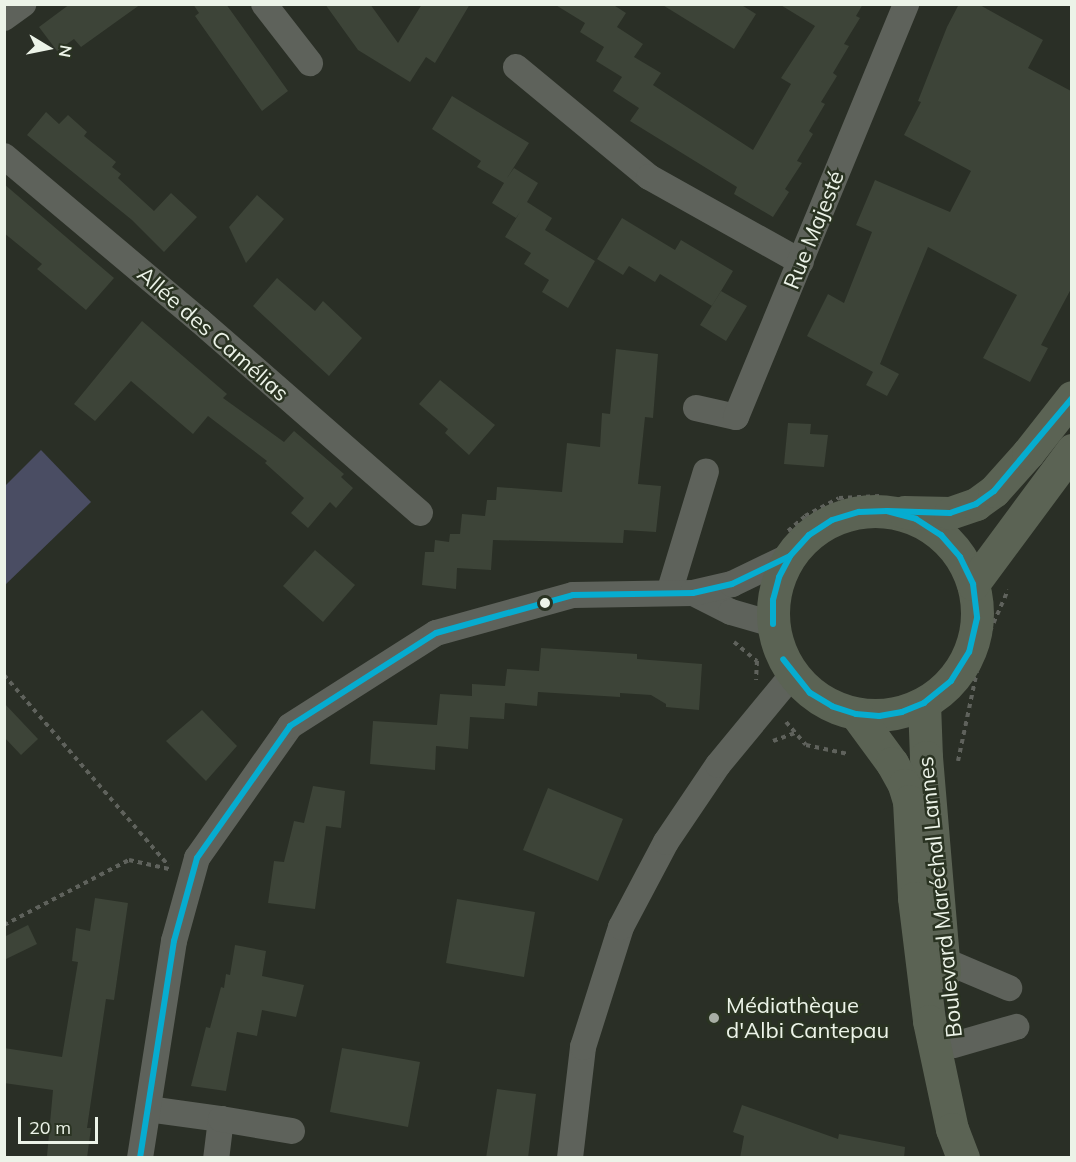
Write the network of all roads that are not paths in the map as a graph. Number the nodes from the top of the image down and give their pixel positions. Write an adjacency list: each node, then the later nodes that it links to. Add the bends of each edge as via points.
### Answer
1 (23, 4): 4 (street)
2 (264, 4): 5 (street)
3 (906, 4): 8 (street, Rue Majesté)
4 (4, 18)
5 (310, 63)
6 (516, 67): 8 (street, via 649,177)
7 (4, 156): 14 (street, Allée des Camélias)
8 (801, 262): 10 (street, Rue Majesté, via 736,417)
9 (1071, 397): 13 (main road, via 1028,453 976,504 950,513)
10 (696, 408)
11 (1071, 450): 16 (main road)
12 (706, 471): 17 (street)
13 (887, 511): 15 (main road, via 859,512 832,520 808,535); 16 (main road, via 916,519 941,535 960,557)
14 (420, 513)
15 (790, 556): 17 (street, via 732,584); 18 (main road, via 773,600)
16 (973, 584): 20 (main road, via 977,618 969,652 951,681)
17 (681, 593): 18 (street); 26 (street, via 573,595 436,633 290,726 197,858 174,941)
18 (773, 624): 19 (main road, via 783,659)
19 (793, 674): 21 (main road, via 810,693); 31 (street, via 718,765 666,842 621,927 583,1047)
20 (924, 703): 21 (main road, via 879,716); 22 (main road, Boulevard Maréchal Lannes)
21 (856, 714): 32 (main road, Boulevard Maréchal Lannes, via 892,763 909,801 914,898 929,1022 952,1129)
22 (943, 960): 23 (street); 25 (main road, Boulevard Maréchal Lannes)
23 (1009, 988)
24 (1016, 1027): 25 (street)
25 (954, 1045): 33 (main road, Boulevard Maréchal Lannes, via 970,1115)
26 (148, 1109): 27 (street); 29 (street)
27 (221, 1119): 28 (street); 30 (street)
28 (292, 1131)
29 (140, 1158)
30 (216, 1158)
31 (570, 1158)
32 (963, 1158)
33 (987, 1158)

